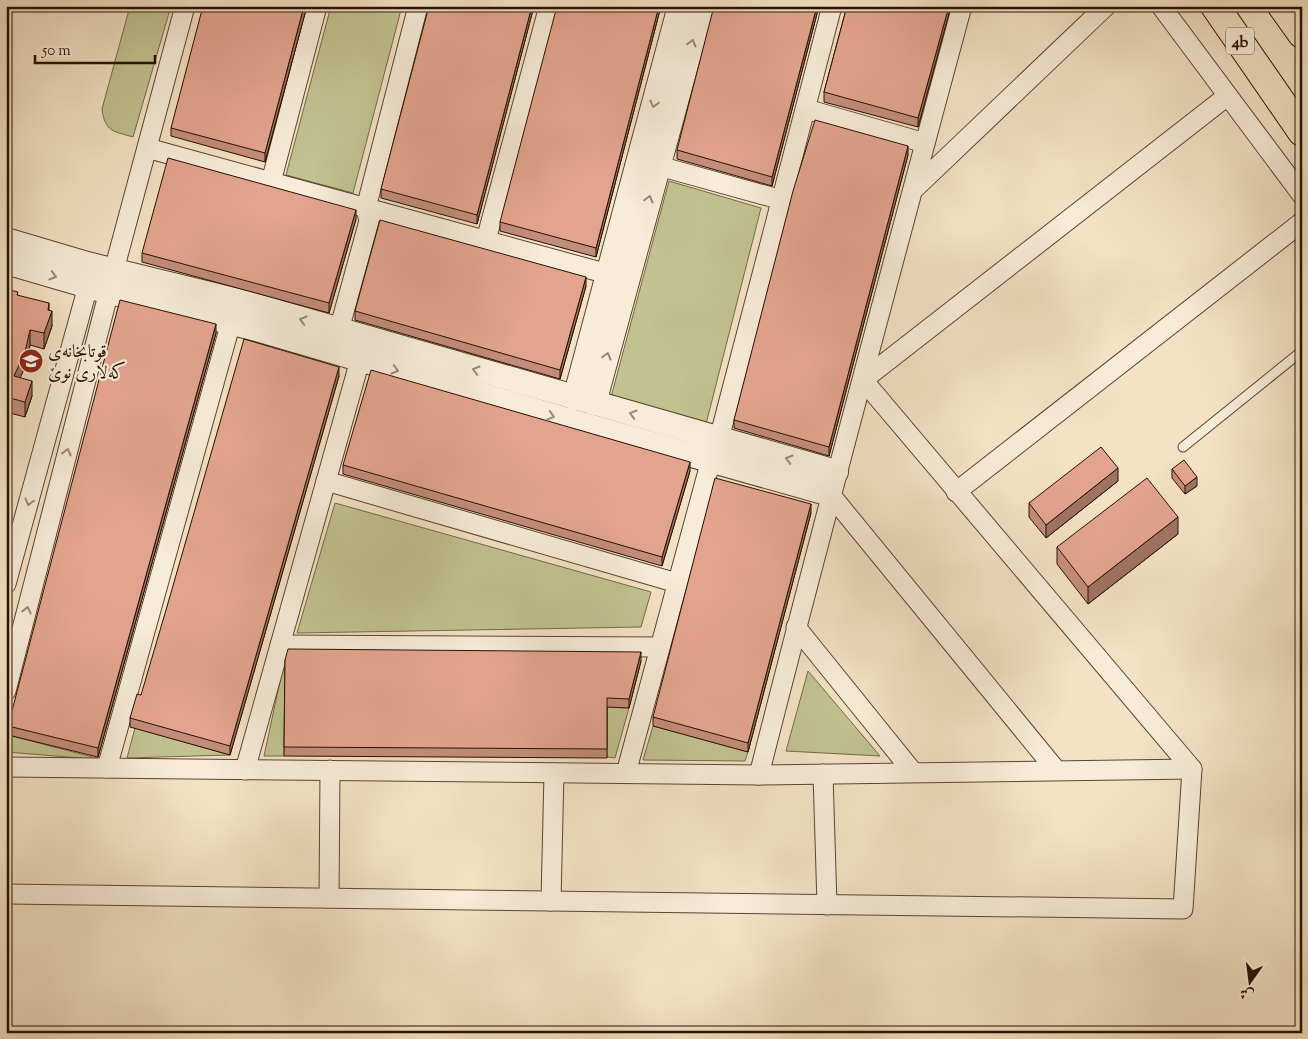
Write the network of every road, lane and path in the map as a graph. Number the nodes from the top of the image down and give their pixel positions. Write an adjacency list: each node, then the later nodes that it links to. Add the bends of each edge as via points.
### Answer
1 (185, 6): 21 (street)
2 (317, 6): 23 (street)
3 (418, 6): 27 (street)
4 (549, 6): 30 (street)
5 (680, 6): 15 (street)
6 (702, 6): 15 (street, one-way to 6)
7 (832, 6): 17 (street)
8 (962, 6): 20 (street)
9 (1106, 6): 24 (street)
10 (1160, 6): 16 (street)
11 (1215, 6): 14 (highway, 4b)
12 (1282, 6): 13 (highway)
13 (1302, 34)
14 (1264, 76): 18 (highway); 19 (highway)
15 (671, 80): 22 (street); 32 (street, one-way to 32)
16 (1226, 97): 25 (street); 38 (street)
17 (806, 109): 20 (street); 26 (street)
18 (1302, 121)
19 (1302, 132)
20 (925, 143): 24 (street)
21 (147, 148): 23 (street); 33 (street)
22 (658, 166): 26 (street); 39 (street, one-way to 22)
23 (271, 182): 27 (street)
24 (913, 190): 38 (street)
25 (1302, 195)
26 (782, 200): 41 (street)
27 (366, 208): 30 (street); 35 (street, via 369,221)
28 (1302, 222): 44 (street)
29 (6, 240): 33 (street)
30 (486, 240): 32 (street)
31 (6, 262): 33 (street, one-way to 33)
32 (608, 274): 39 (street)
33 (103, 282): 34 (street); 35 (street, one-way to 33, via 246,303); 45 (street, one-way to 45); 50 (street, one-way to 33)
34 (231, 322): 37 (street); 52 (street)
35 (339, 330): 39 (street, one-way to 35)
36 (1302, 351): 40 (lane)
37 (360, 360): 41 (street, one-way to 41); 42 (street)
38 (863, 380): 43 (street); 44 (street)
39 (584, 401): 41 (street, one-way to 39)
40 (1183, 447)
41 (715, 450): 43 (street); 46 (street)
42 (326, 482): 46 (street); 48 (street)
43 (833, 483): 47 (street); 56 (street)
44 (956, 492): 53 (street)
45 (7, 575)
46 (677, 584): 49 (street)
47 (796, 628): 57 (street); 61 (street)
48 (280, 645): 49 (street); 54 (street)
49 (660, 647): 59 (street)
50 (6, 691)
51 (6, 767): 52 (street)
52 (107, 768): 54 (street)
53 (1192, 769): 56 (street); 65 (street, via 1183,909)
54 (244, 770): 55 (street)
55 (330, 770): 58 (street); 63 (street)
56 (1056, 770): 57 (street)
57 (913, 772): 60 (street)
58 (554, 773): 59 (street); 64 (street)
59 (626, 773): 61 (street)
60 (823, 774): 61 (street); 65 (street)
61 (759, 775)
62 (6, 894): 63 (street)
63 (330, 898): 64 (street)
64 (551, 901): 65 (street)
65 (827, 905)

